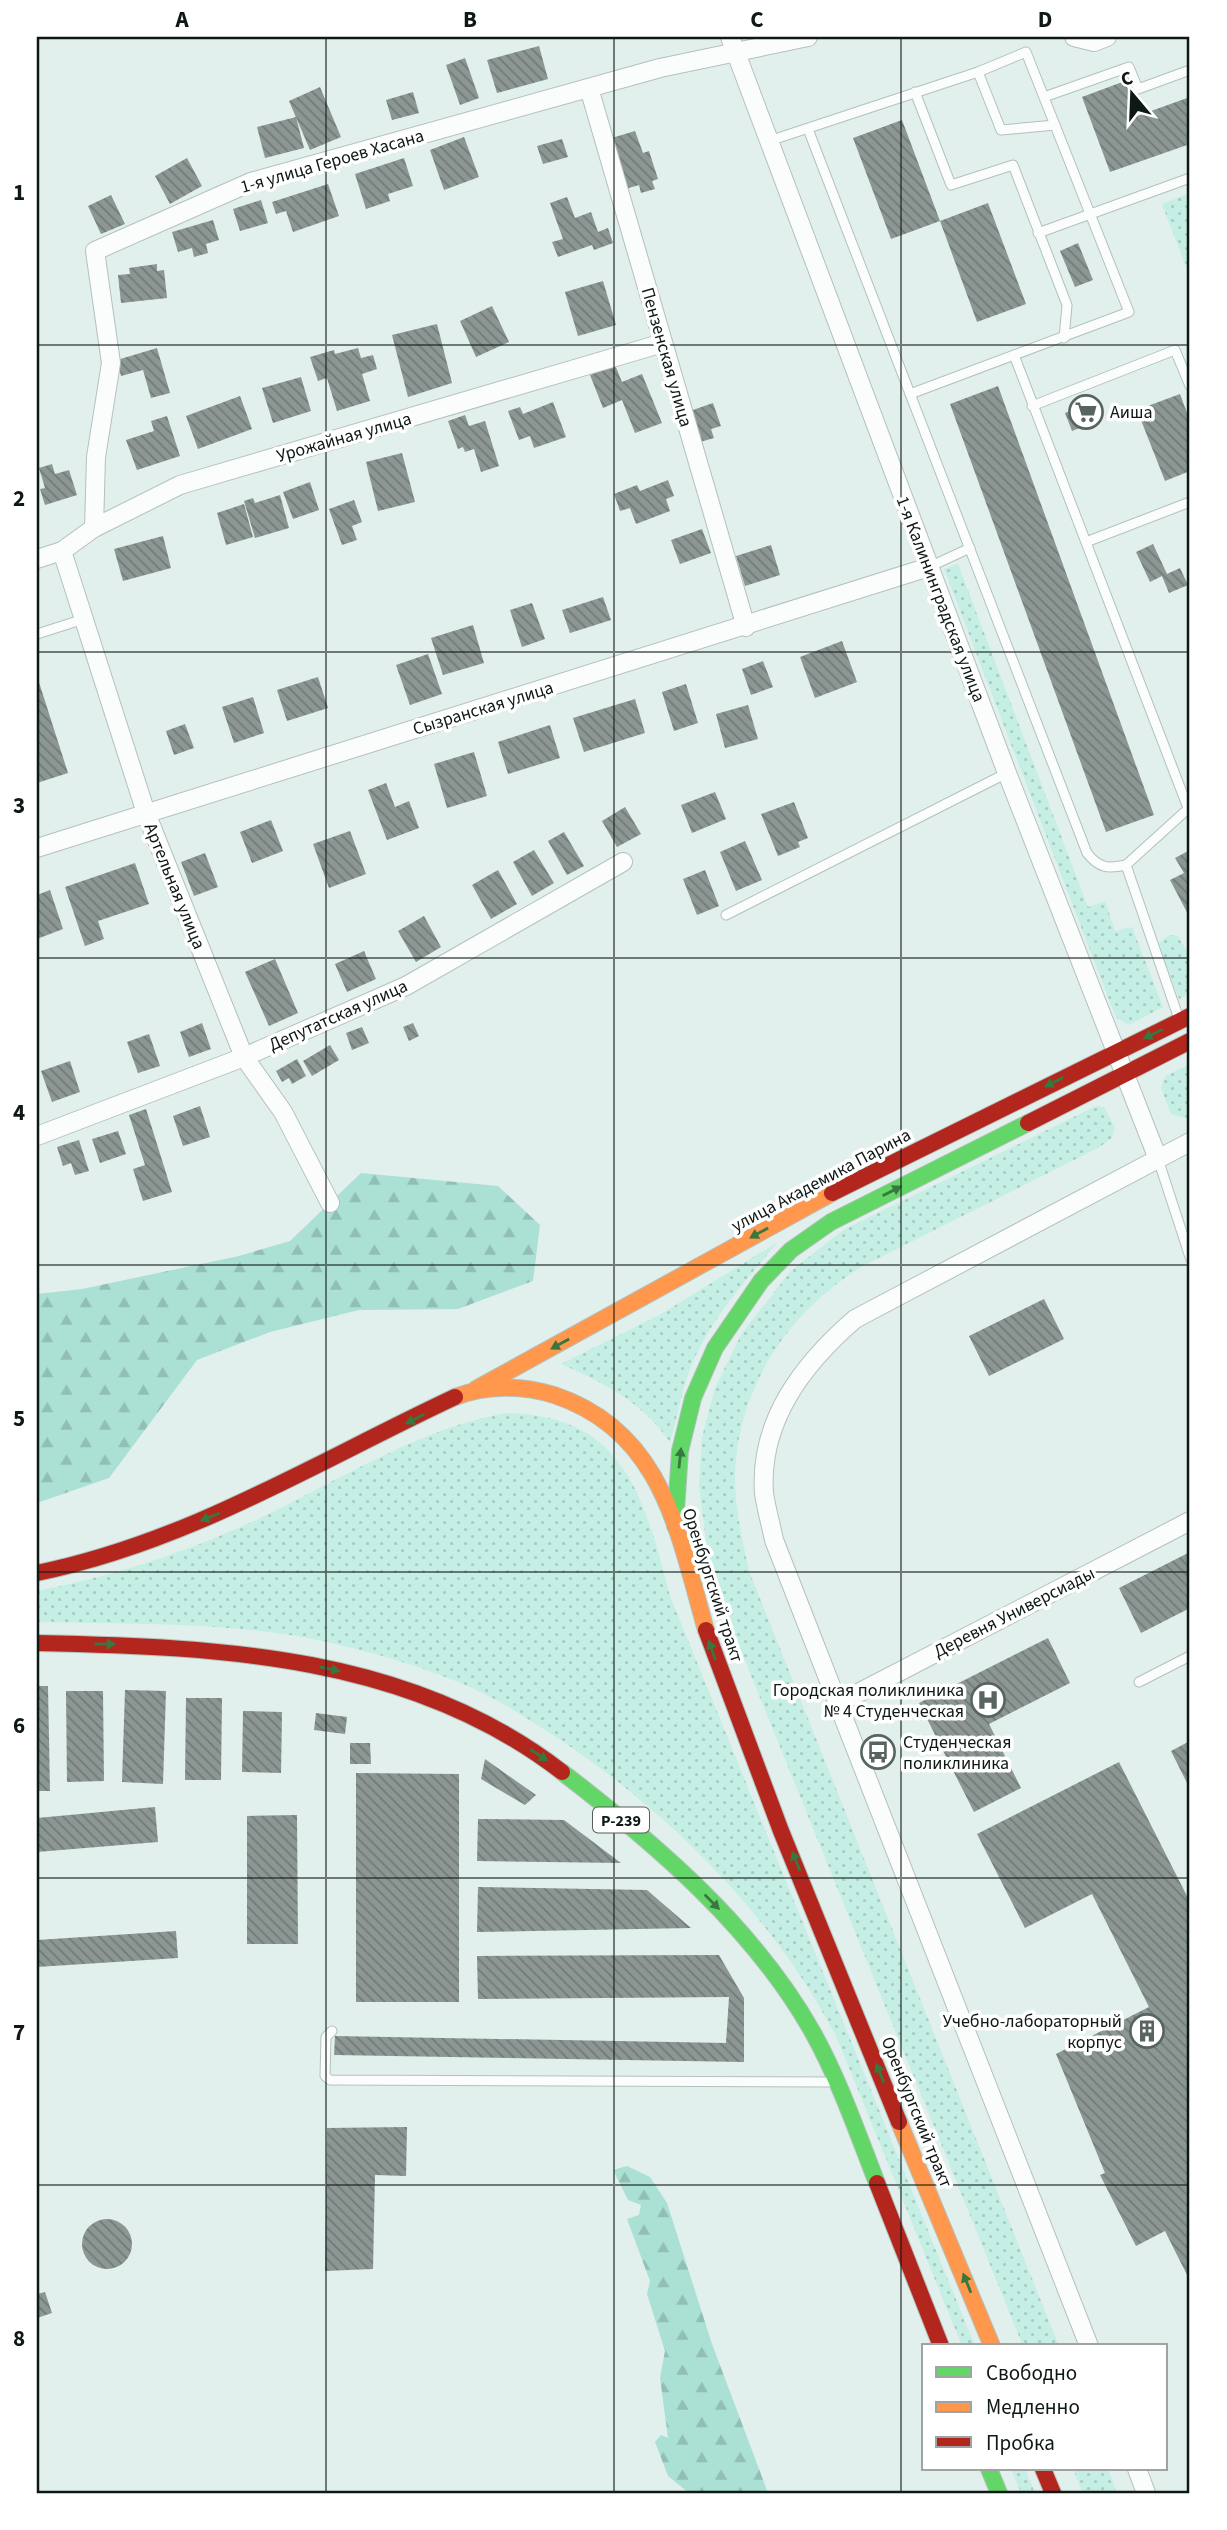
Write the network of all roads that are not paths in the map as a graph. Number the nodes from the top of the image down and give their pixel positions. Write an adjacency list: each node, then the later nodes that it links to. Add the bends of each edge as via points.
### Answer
1 (808, 37): 4 (street, 1-я улица Героев Хасана)
2 (1074, 37): 3 (street, via 1094,41)
3 (1107, 37)
4 (733, 44): 7 (street, 1-я улица Героев Хасана); 12 (street, 1-я Калининградская улица)
5 (1190, 70): 9 (lane, via 1138,89 1129,67)
6 (978, 72): 8 (lane); 9 (lane, via 1026,52); 10 (lane, via 1001,130)
7 (589, 88): 17 (street, Пензенская улица); 23 (street, 1-я улица Героев Хасана, via 251,182 95,251 111,363 96,457)
8 (915, 92): 11 (lane); 15 (lane, via 951,185 1013,165)
9 (1044, 97): 10 (lane)
10 (1055, 125): 14 (lane)
11 (808, 129): 12 (lane); 20 (lane)
12 (769, 141): 28 (street, 1-я Калининградская улица)
13 (1190, 178): 14 (lane)
14 (1090, 214): 15 (lane); 16 (lane, via 1129,312)
15 (1038, 233): 16 (lane, via 1067,305)
16 (1064, 338): 18 (lane)
17 (663, 343): 23 (street, Урожайная улица, via 180,485); 30 (street, Пензенская улица)
18 (1014, 355): 20 (lane); 21 (lane)
19 (1190, 386): 21 (lane, via 1175,350)
20 (910, 394): 25 (lane)
21 (1032, 406): 24 (lane)
22 (1190, 502): 24 (lane)
23 (94, 528): 26 (street, Урожайная улица)
24 (1086, 542): 33 (lane)
25 (970, 548): 28 (lane); 37 (lane, via 1087,853 1096,864 1110,869)
26 (62, 551): 27 (street, Урожайная улица); 29 (street, Артельная улица)
27 (37, 558)
28 (929, 566): 30 (street, Сызранская улица); 32 (street, 1-я Калининградская улица)
29 (84, 619): 31 (lane); 34 (street, Артельная улица)
30 (746, 627): 34 (street, Сызранская улица)
31 (37, 634)
32 (1007, 773): 38 (lane); 41 (street, 1-я Калининградская улица)
33 (1189, 807): 37 (lane)
34 (146, 813): 35 (street, Сызранская улица); 42 (street, Артельная улица)
35 (37, 848)
36 (623, 862): 42 (street, Депутатская улица, via 406,986)
37 (1126, 865): 39 (lane)
38 (726, 915)
39 (1185, 1018): 41 (main road, улица Академика Парина, one-way to 41)
40 (1190, 1041): 43 (main road)
41 (1115, 1052): 43 (street, 1-я Калининградская улица); 49 (main road, улица Академика Парина, one-way to 49, via 819,1200)
42 (244, 1056): 44 (street, Депутатская улица); 47 (street, Артельная улица, via 283,1112)
43 (1124, 1073): 46 (street, 1-я Калининградская улица); 51 (main road, one-way to 43, via 680,1451 694,1395 716,1344 745,1299 781,1259 831,1222)
44 (37, 1136)
45 (1190, 1142): 46 (street)
46 (1158, 1159): 48 (lane); 56 (street, via 855,1319 801,1372 767,1441 764,1492 774,1540)
47 (330, 1203)
48 (1190, 1257)
49 (476, 1389): 51 (main road, Оренбургский тракт, via 519,1388 555,1395 594,1411 643,1456); 52 (main road, Оренбургский тракт, one-way to 52, via 259,1497 152,1541)
50 (1190, 1521): 56 (street, Деревня Универсиады)
51 (675, 1526): 60 (main road, Оренбургский тракт, one-way to 51, via 714,1656)
52 (37, 1573)
53 (37, 1643): 58 (main road, Р-239, one-way to 58, via 174,1645 278,1658 382,1681 447,1703 501,1730 559,1768 677,1867 732,1922 779,1979)
54 (1190, 1656): 55 (lane)
55 (1139, 1682)
56 (837, 1704): 61 (street)
57 (332, 2031): 58 (lane, via 326,2037 324,2056 325,2076 330,2080)
58 (838, 2082): 59 (main road, Р-239)
59 (940, 2344)
60 (991, 2344)
61 (1087, 2344)
62 (989, 2470): 65 (main road)
63 (1043, 2470): 66 (main road)
64 (1136, 2470): 67 (street)
65 (999, 2493)
66 (1053, 2493)
67 (1146, 2493)

